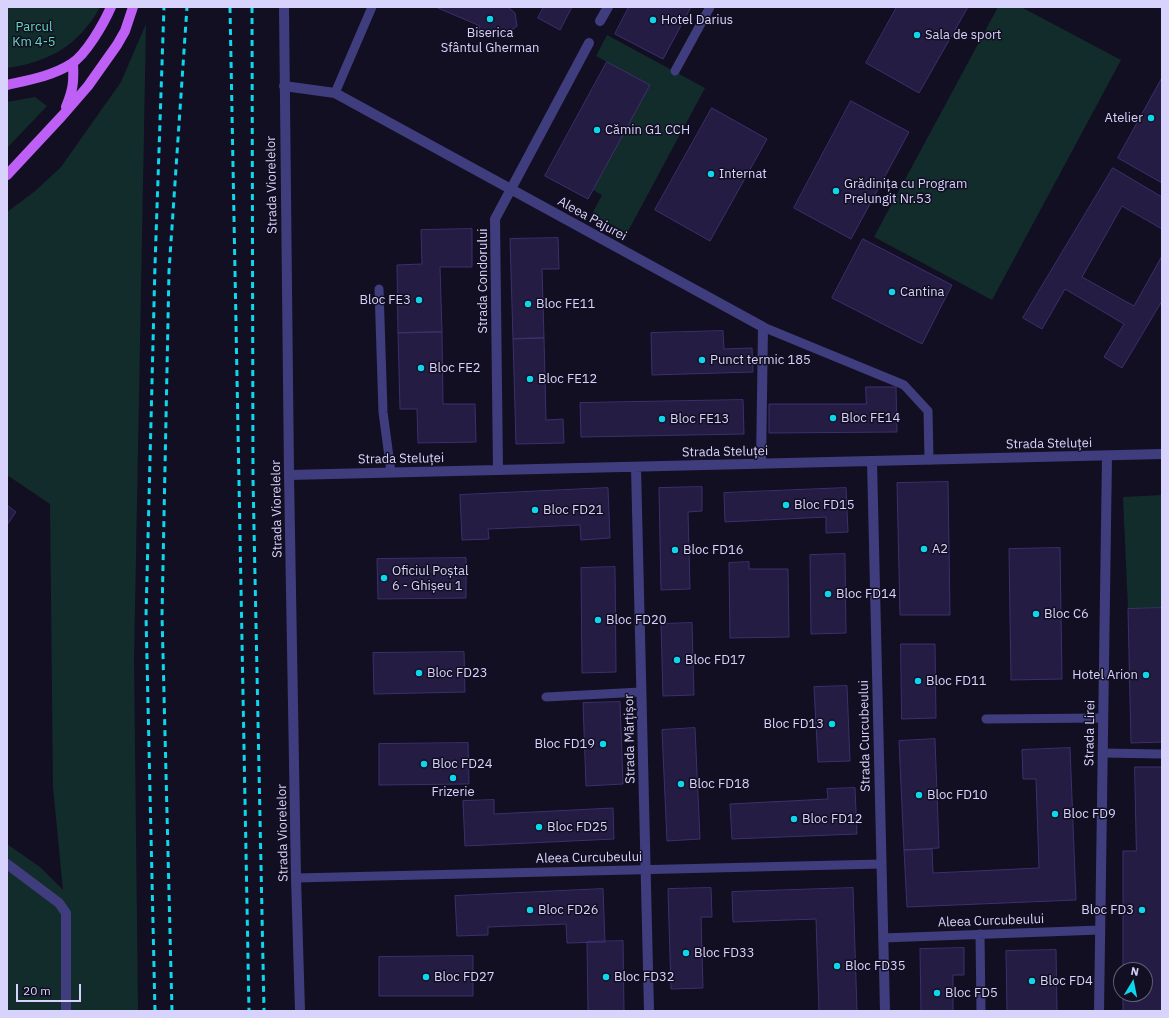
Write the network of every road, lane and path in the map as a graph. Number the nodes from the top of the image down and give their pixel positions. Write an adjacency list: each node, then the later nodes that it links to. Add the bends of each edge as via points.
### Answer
1 (111, 7): 9 (main road, via 96,36)
2 (133, 7): 14 (main road, via 117,45 88,86)
3 (284, 7): 12 (street, Strada Viorelelor)
4 (372, 7): 13 (lane)
5 (608, 7): 7 (street)
6 (710, 7): 10 (lane)
7 (600, 21)
8 (589, 43): 16 (street, Strada Condorului)
9 (73, 64): 11 (main road, via 46,76); 14 (main road, via 72,92)
10 (674, 71)
11 (7, 85)
12 (284, 86): 13 (street, Aleea Pajurei); 27 (street, Strada Viorelelor)
13 (335, 93): 16 (street, Aleea Pajurei)
14 (62, 116): 15 (main road)
15 (7, 175)
16 (511, 190): 18 (street, Aleea Pajurei); 25 (street, Strada Condorului, via 495,219)
17 (379, 289): 26 (lane, via 383,412)
18 (763, 328): 21 (lane, via 904,385 928,411); 23 (street)
19 (1162, 454): 20 (street, Strada Steluței)
20 (1107, 456): 21 (street, Strada Steluței); 30 (street, Strada Lirei)
21 (929, 460): 22 (street, Strada Steluței)
22 (872, 461): 23 (street, Strada Steluței); 35 (street, Strada Curcubeului)
23 (761, 464): 24 (street, Strada Steluței)
24 (636, 467): 25 (street, Strada Steluței); 28 (street, Strada Mărțișor)
25 (498, 470): 26 (street, Strada Steluței)
26 (391, 472): 27 (street, Strada Steluței)
27 (289, 475): 37 (street, Strada Viorelelor)
28 (642, 692): 29 (lane); 36 (street, Strada Mărțișor)
29 (546, 697)
30 (1103, 718): 31 (lane); 32 (street, Strada Lirei)
31 (986, 719)
32 (1103, 753): 33 (lane); 38 (street, Strada Lirei)
33 (1162, 754)
34 (7, 864): 41 (street, via 59,903 66,913)
35 (881, 864): 36 (lane, Aleea Curcubeului); 40 (street, Strada Curcubeului)
36 (646, 870): 37 (lane, Aleea Curcubeului); 43 (street, Strada Mărțișor)
37 (296, 878): 42 (street, Strada Viorelelor)
38 (1100, 930): 39 (lane, Aleea Curcubeului); 46 (street, Strada Lirei)
39 (980, 934): 40 (lane, Aleea Curcubeului); 45 (lane)
40 (883, 938): 44 (street, Strada Curcubeului)
41 (66, 1011)
42 (300, 1011)
43 (649, 1011)
44 (885, 1011)
45 (981, 1011)
46 (1099, 1011)

